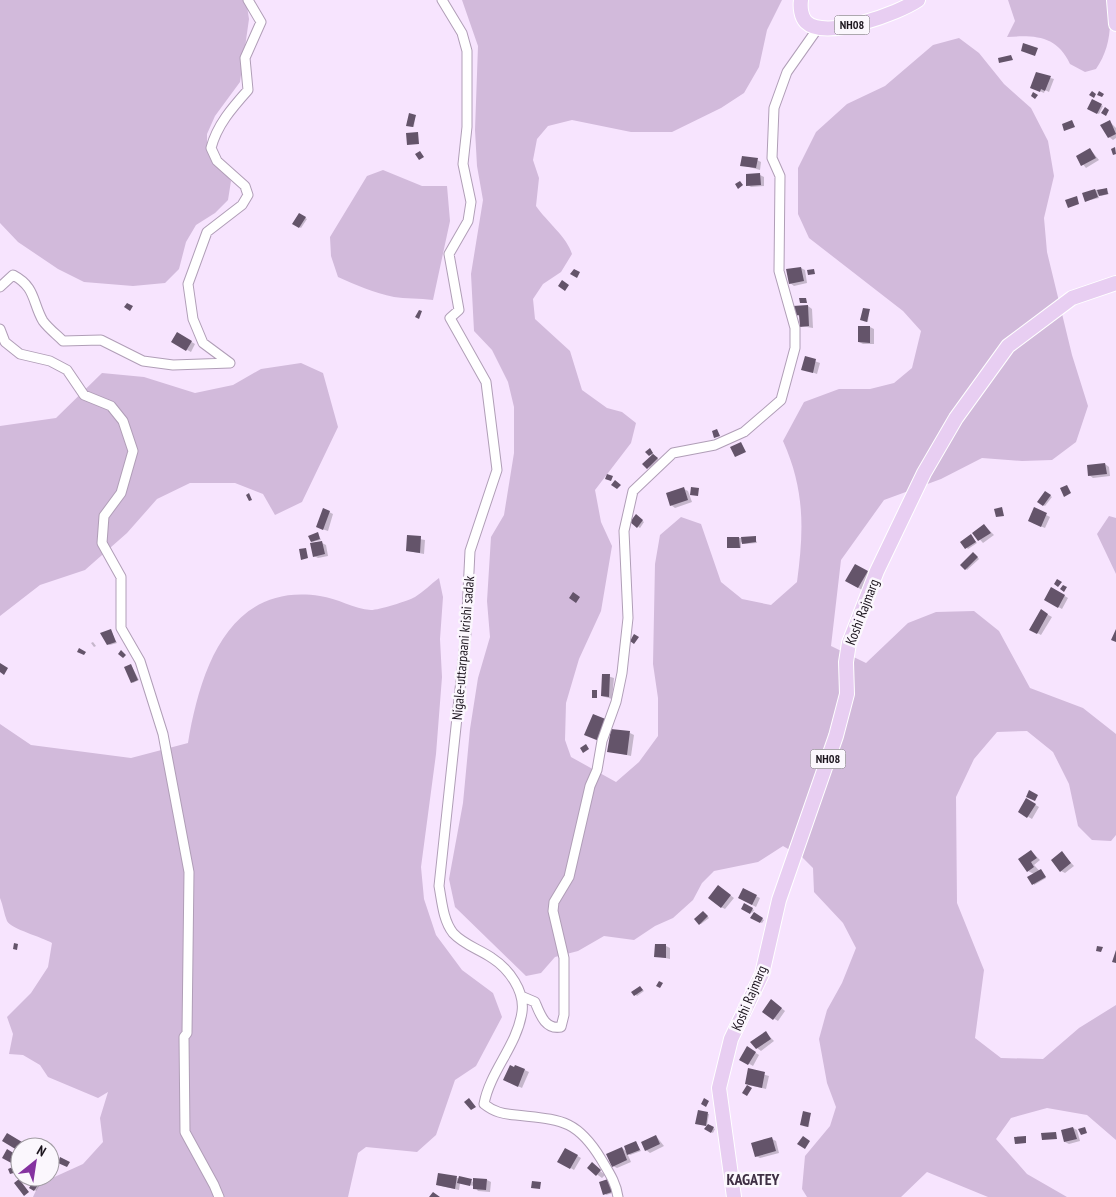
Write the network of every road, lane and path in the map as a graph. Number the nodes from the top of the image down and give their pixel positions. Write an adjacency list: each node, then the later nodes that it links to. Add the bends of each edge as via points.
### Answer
1 (248, 0): 9 (street, via 260,22 245,58 248,90 228,113 214,135 211,148 217,161 245,186 248,195 242,206 207,232 188,284 193,319 202,342 230,363 173,365 143,361 101,340 63,341 43,321 34,295 21,280 13,275)
2 (442, 0): 11 (street, Nigale-uttarpaani krishi sadak, via 462,33 467,51 467,127 463,164 471,202 468,221 449,254 459,310 450,318 486,382 497,470 470,551 466,633 439,886 444,916 453,932 465,944 492,958 506,970)
3 (801, 0): 7 (main road, NH08, via 806,22)
4 (918, 0): 7 (main road, NH08, via 890,15 859,24)
5 (1114, 0): 6 (main road)
6 (1116, 24)
7 (818, 28): 11 (street, via 786,72 774,108 772,158 780,176 780,271 794,328 795,348 781,400 744,432 715,445 673,454 634,491 624,531 628,618 622,673 590,786 569,877 554,902 564,958 561,1027 544,1022 535,1002)
8 (1116, 283): 14 (main road, Koshi Rajmarg / NH08, via 1072,298 1008,346 956,418 924,473 877,571 849,643 847,694 836,736 779,900 762,974 731,1039 719,1088)
9 (0, 287)
10 (0, 329): 12 (street, via 5,342 20,354 50,361 67,370 84,395 110,406 123,421 133,451 122,493 104,516 102,543 121,577 121,628 140,661 163,734 189,872 185,1132)
11 (521, 996): 13 (street, via 518,1032 486,1091 484,1104 493,1111 560,1120 578,1129 594,1147 617,1185)
12 (219, 1197)
13 (618, 1197)
14 (734, 1197)

